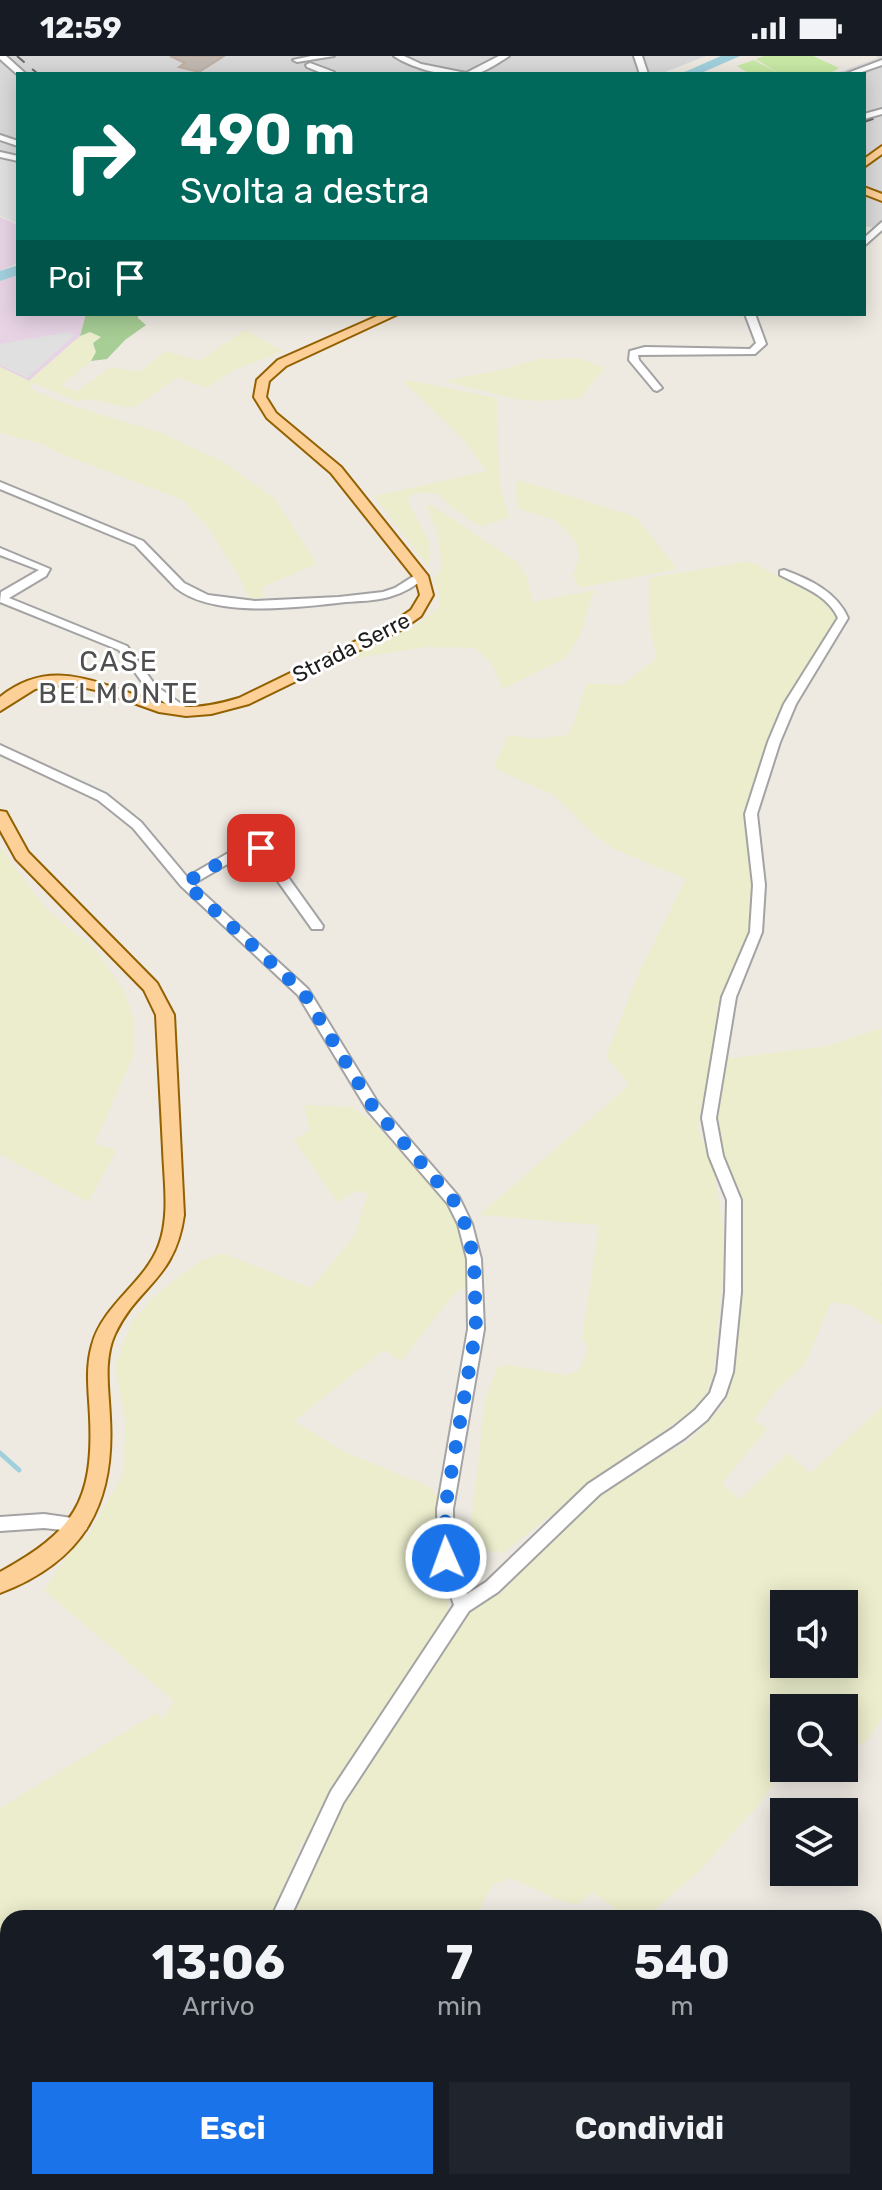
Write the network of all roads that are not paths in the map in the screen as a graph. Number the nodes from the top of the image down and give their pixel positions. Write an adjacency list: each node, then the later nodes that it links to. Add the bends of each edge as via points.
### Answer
1 (1, 56): 7 (street)
2 (330, 56): 5 (street)
3 (398, 56): 9 (street)
4 (505, 56): 10 (street)
5 (305, 59): 8 (street)
6 (882, 62): 11 (street)
7 (20, 72)
8 (328, 72)
9 (451, 72)
10 (473, 72)
11 (854, 72)
12 (882, 149): 13 (main road)
13 (866, 162)
14 (882, 225): 15 (street)
15 (866, 241)
16 (388, 316): 22 (main road, Strada Serre, via 282,363 263,380 260,397 271,415 336,470)
17 (751, 316): 18 (street, via 761,344 752,352 633,353)
18 (657, 388)
19 (0, 485): 22 (street, via 139,543 183,588 212,600 257,603 384,595)
20 (0, 551): 24 (street, via 45,569 3,599 123,648 151,687)
21 (784, 573): 32 (street, via 827,598 843,618 790,704 751,814 759,885 756,932 729,997 709,1118 716,1156 734,1200 725,1372 717,1396 701,1415 594,1489 492,1587)
22 (421, 576): 24 (main road, Strada Serre, via 427,599 404,623 244,701)
23 (0, 706): 24 (main road, Strada Serre, via 37,683 80,680)
24 (184, 712)
25 (0, 749): 27 (street, via 102,797 137,825)
26 (0, 816): 30 (main road, via 22,855 151,987 165,1015 173,1241 157,1270 106,1330 96,1372 103,1452 97,1487)
27 (185, 883): 28 (street, via 246,848 261,848); 32 (street, via 303,992 373,1107 454,1201 465,1224 474,1259 476,1329 445,1509 446,1558)
28 (317, 926)
29 (0, 1524): 30 (street, via 44,1521)
30 (81, 1526): 31 (main road, via 41,1562)
31 (0, 1583)
32 (463, 1606): 33 (street, via 337,1797)
33 (284, 1910)

